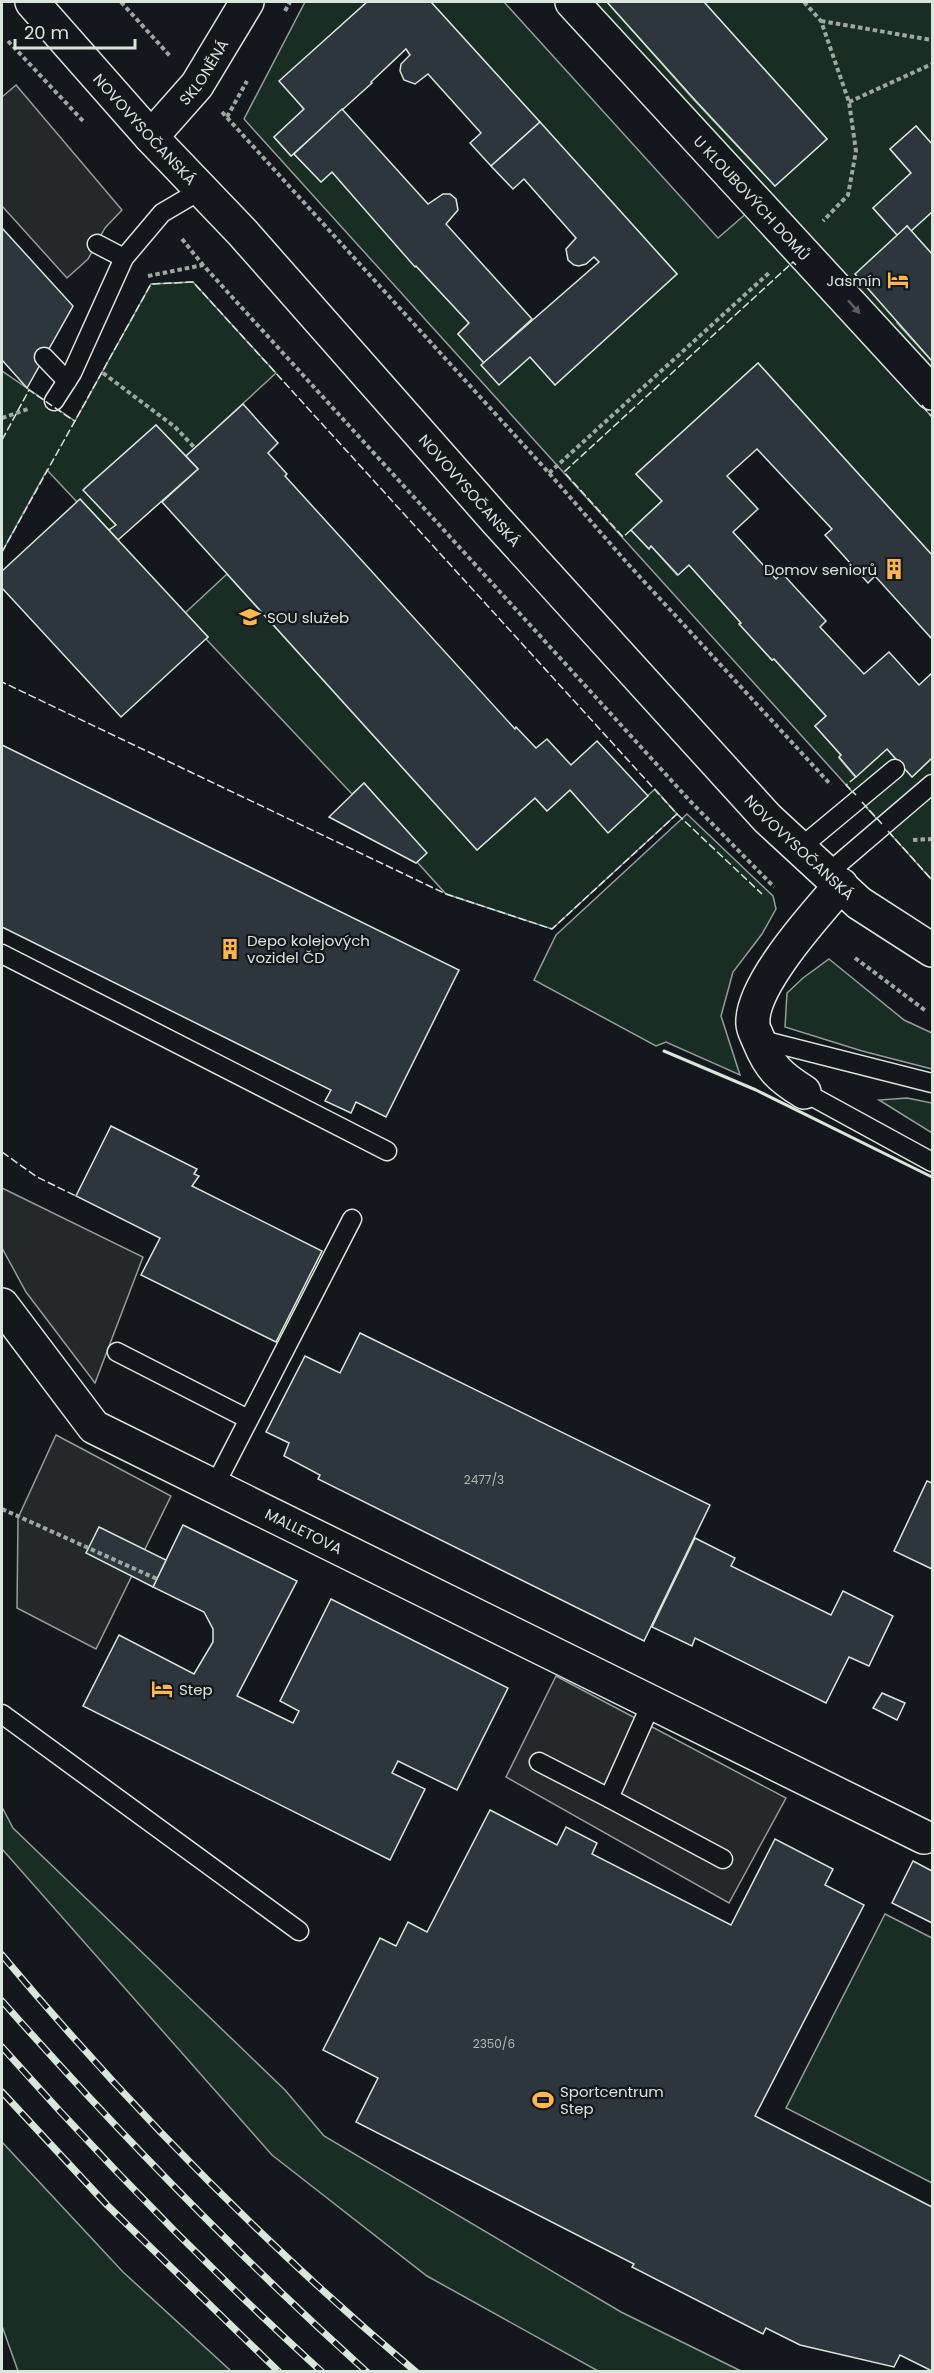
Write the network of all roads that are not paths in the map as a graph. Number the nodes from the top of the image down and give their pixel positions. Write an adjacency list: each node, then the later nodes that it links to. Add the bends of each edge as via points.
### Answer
1 (32, 2): 4 (street, NOVOVYSOČANSKÁ)
2 (248, 2): 4 (street, SKLONĚNÁ, via 197,85)
3 (572, 2): 10 (street, U KLOUBOVÝCH DOMŮ, one-way to 10, via 758,202 809,236)
4 (151, 137): 5 (street, NOVOVYSOČANSKÁ)
5 (201, 190): 7 (lane, via 162,213); 14 (street, NOVOVYSOČANSKÁ, via 759,809)
6 (97, 244): 7 (lane)
7 (124, 258): 9 (lane)
8 (44, 357): 9 (lane)
9 (67, 381): 11 (lane)
10 (933, 393)
11 (54, 401)
12 (895, 769): 14 (lane)
13 (933, 784): 15 (lane)
14 (800, 848): 15 (street, NOVOVYSOČANSKÁ)
15 (834, 879): 16 (street, NOVOVYSOČANSKÁ, via 859,903); 18 (street, via 758,996 753,1024)
16 (933, 950)
17 (2, 954): 21 (lane)
18 (758, 1039): 19 (lane); 20 (street, via 766,1059 781,1078)
19 (933, 1083)
20 (804, 1092): 22 (lane)
21 (387, 1150)
22 (933, 1162)
23 (352, 1219): 26 (lane)
24 (2, 1305): 27 (street, MALLETOVA, via 94,1427)
25 (117, 1352): 26 (lane)
26 (248, 1419): 27 (lane)
27 (214, 1487): 28 (street, MALLETOVA)
28 (652, 1702): 31 (lane); 32 (street, MALLETOVA)
29 (2, 1714): 34 (lane)
30 (539, 1762): 31 (lane)
31 (609, 1798): 33 (lane)
32 (928, 1839)
33 (723, 1859)
34 (299, 1931)

